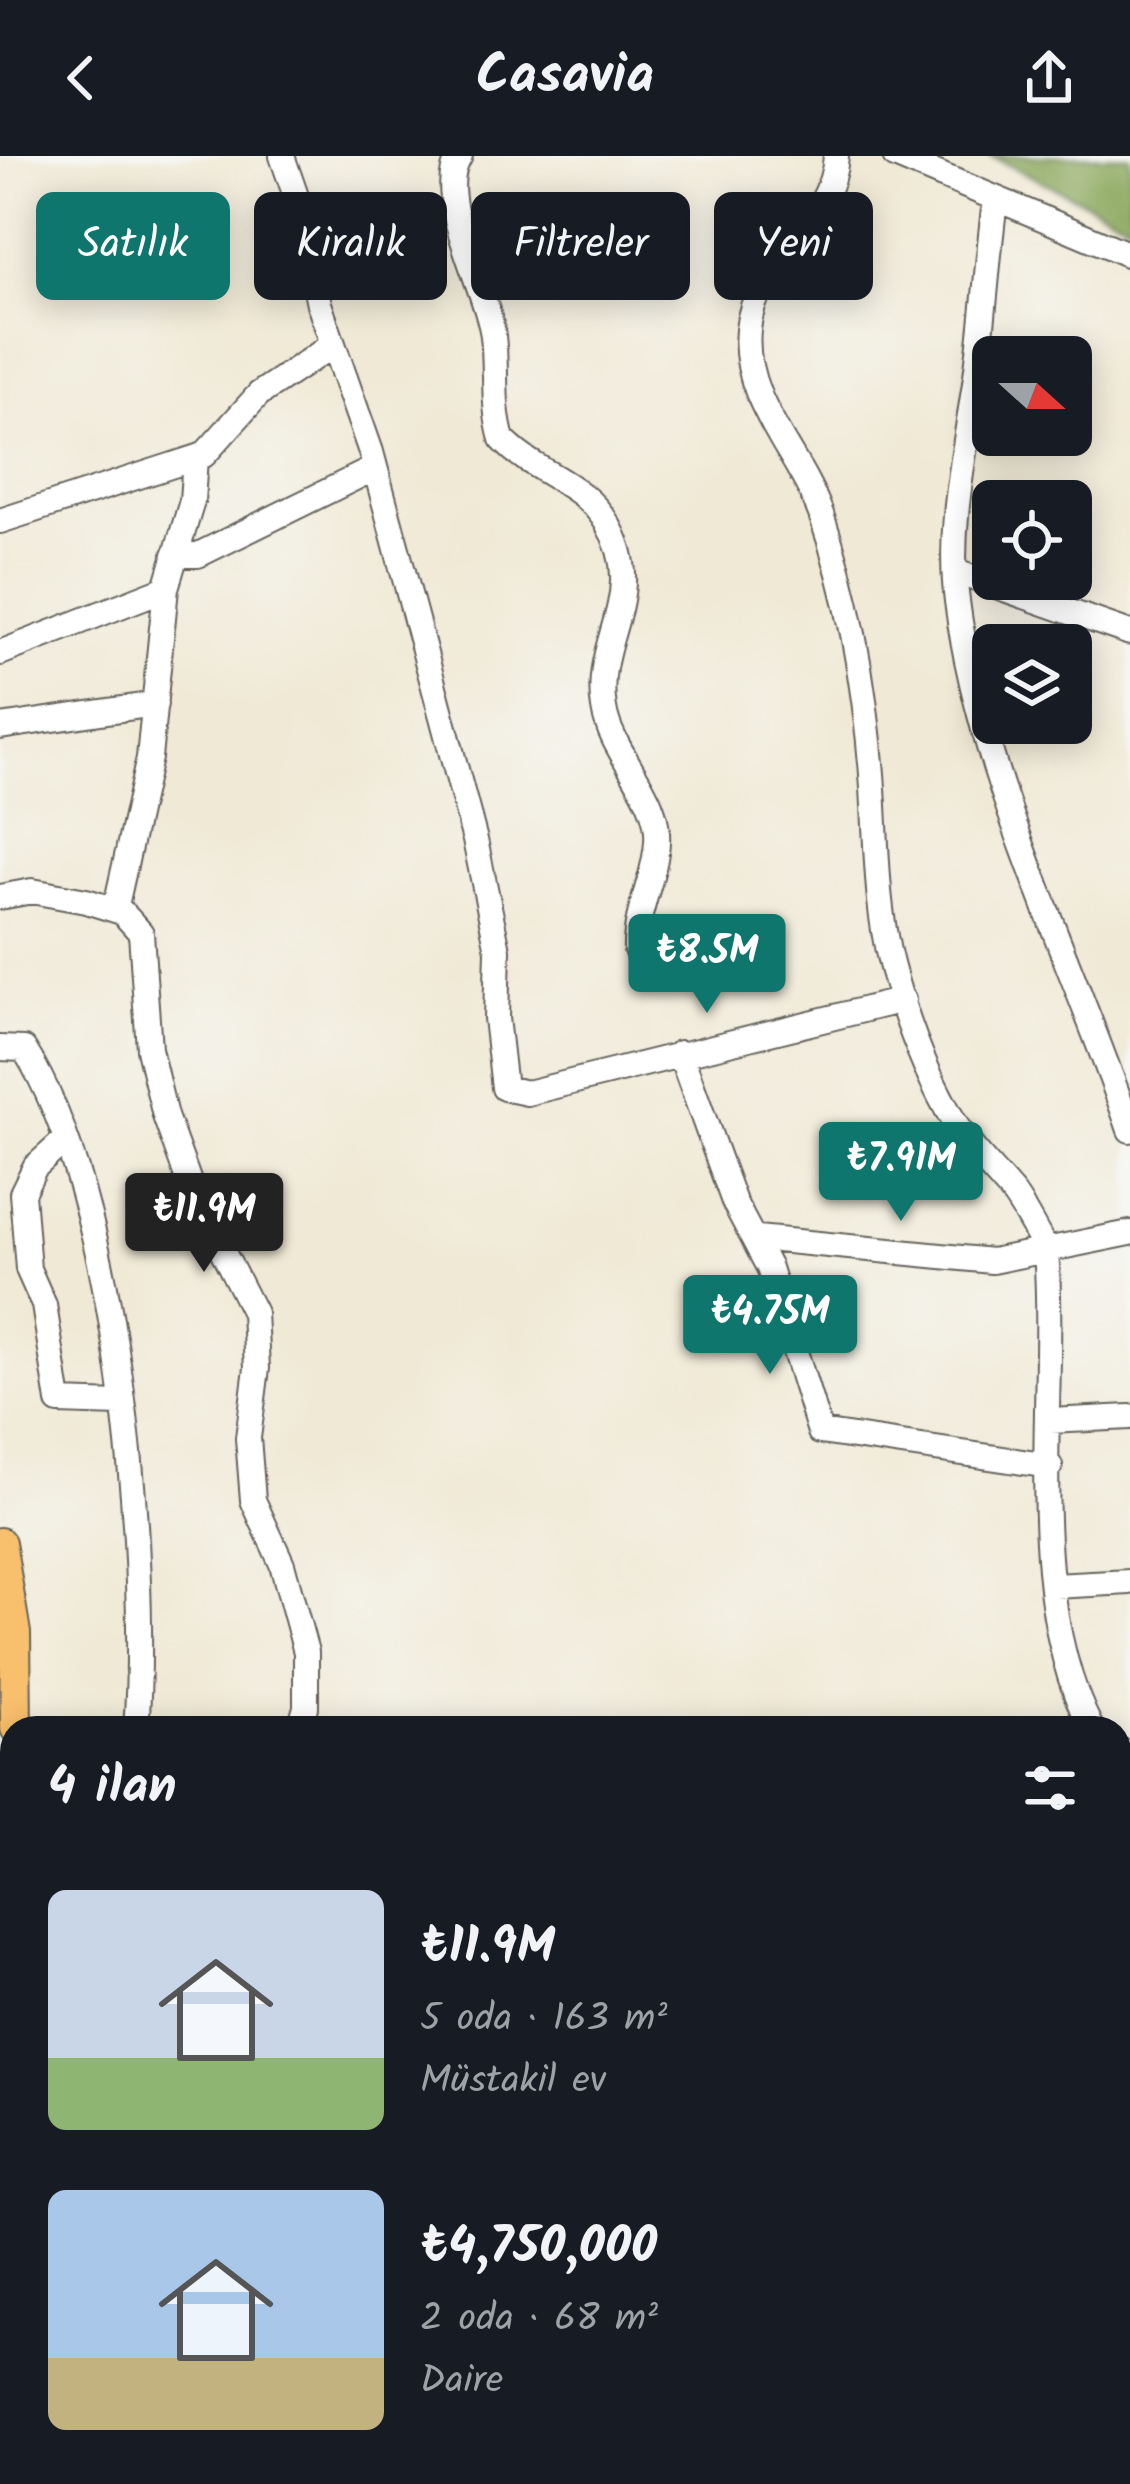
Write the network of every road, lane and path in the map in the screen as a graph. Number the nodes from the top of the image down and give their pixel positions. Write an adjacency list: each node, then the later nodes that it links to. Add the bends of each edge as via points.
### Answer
1 (282, 156): 7 (street)
2 (460, 156): 20 (street, via 454,213 486,299 502,439 576,487 621,548 626,590 602,703 658,840 637,950 652,967)
3 (836, 156): 21 (street, via 835,187 760,287 748,360 764,409 820,513 840,586 872,771 878,884)
4 (895, 156): 5 (street)
5 (995, 201): 6 (street); 12 (street)
6 (1130, 255)
7 (331, 346): 8 (street, via 259,394); 9 (street)
8 (195, 458): 10 (street); 11 (street)
9 (375, 468): 11 (street, via 198,555); 23 (street, via 498,950 503,1088 527,1093)
10 (0, 521)
11 (175, 556): 13 (street)
12 (956, 572): 14 (street); 24 (street, via 971,682 1054,940)
13 (166, 588): 15 (street); 16 (street)
14 (1128, 625)
15 (0, 653)
16 (155, 704): 17 (street); 19 (street)
17 (0, 727)
18 (0, 897): 19 (street, via 32,891)
19 (115, 910): 38 (street, via 141,933 149,1048 165,1116 193,1193 254,1312 253,1500 282,1564 306,1652)
20 (680, 960)
21 (903, 1000): 23 (street); 28 (street, via 956,1126)
22 (0, 1048): 25 (street, via 24,1049 49,1087)
23 (680, 1053): 27 (street, via 734,1202)
24 (1130, 1130)
25 (64, 1140): 29 (street, via 101,1255); 29 (street, via 22,1193 28,1269 44,1305 59,1402)
26 (1130, 1233): 28 (street)
27 (757, 1238): 28 (street, via 992,1262); 32 (street, via 820,1432)
28 (1046, 1250): 31 (street)
29 (120, 1404): 37 (street, via 142,1659)
30 (1130, 1417): 31 (street)
31 (1050, 1421): 32 (street)
32 (1050, 1466): 35 (street)
33 (0, 1543): 36 (main road, via 15,1633)
34 (1130, 1582): 35 (street)
35 (1054, 1586): 39 (street, via 1072,1691)
36 (16, 1716)
37 (137, 1716)
38 (303, 1716)
39 (1085, 1716)

